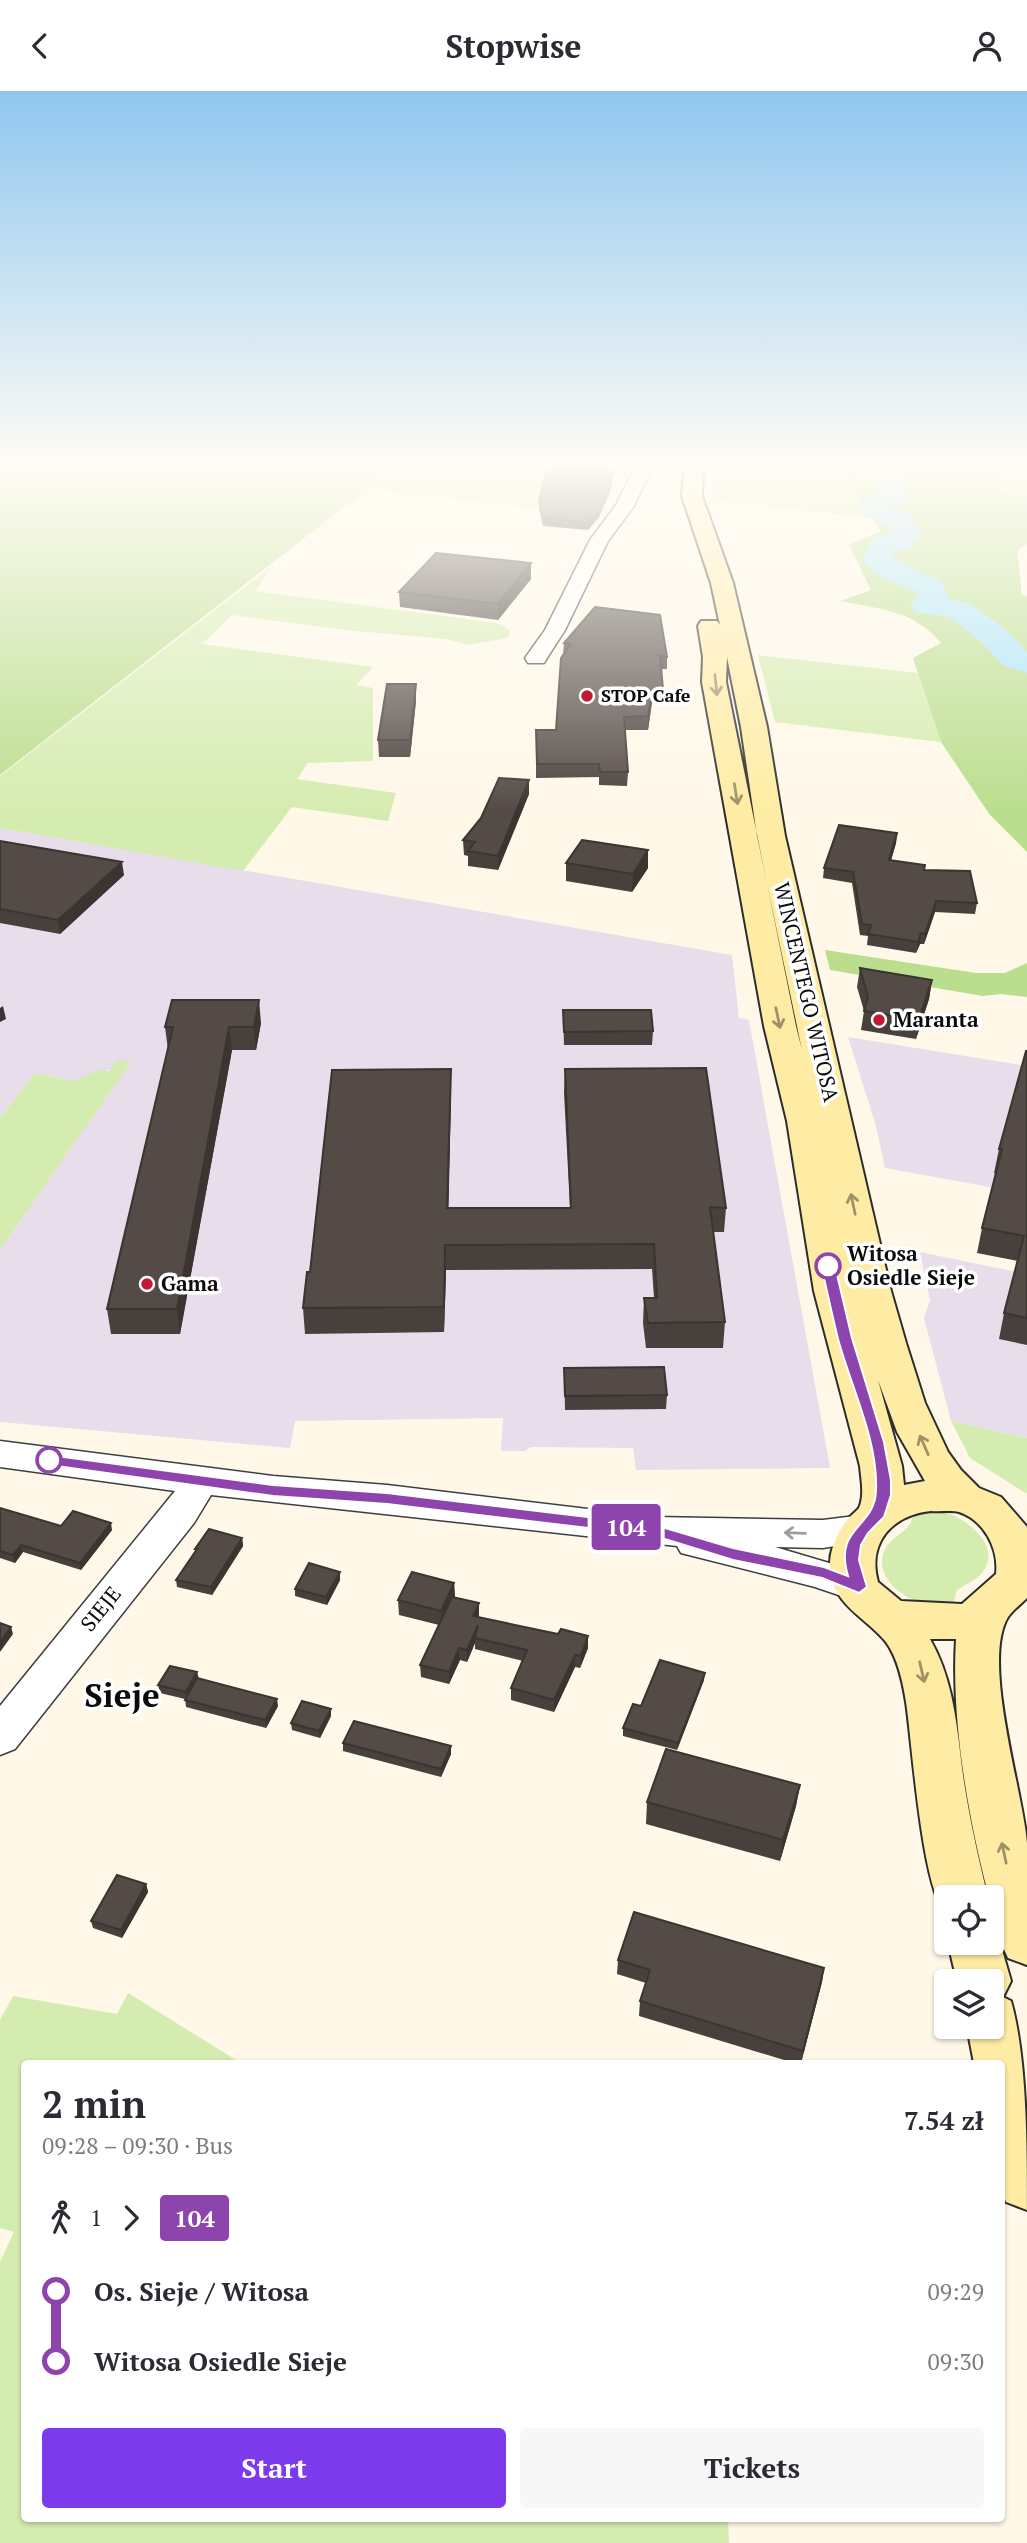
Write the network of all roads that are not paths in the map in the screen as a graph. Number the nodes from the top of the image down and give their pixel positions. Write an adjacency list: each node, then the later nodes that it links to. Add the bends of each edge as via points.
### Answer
1 (578, 583): 4 (street)
2 (722, 583): 7 (main road, WINCENTEGO WITOSA, one-way to 2, via 949,1486 926,1451 887,1347 872,1291 769,828 754,727)
3 (705, 609): 8 (main road, WINCENTEGO WITOSA, one-way to 8, via 715,657 716,694 780,1027 804,1121 833,1291 881,1466 884,1495)
4 (536, 658)
5 (0, 1454): 6 (street)
6 (201, 1481): 9 (street); 12 (street, SIEJE)
7 (964, 1498): 8 (main road, via 907,1497); 11 (main road, via 1006,1526 1021,1560 1018,1577)
8 (870, 1523): 9 (street, one-way to 9, via 823,1534); 10 (main road, via 853,1545 851,1560)
9 (655, 1531): 10 (street, via 733,1554 824,1572)
10 (873, 1600): 11 (main road, via 922,1620 974,1619); 13 (main road, one-way to 13, via 902,1627 918,1658)
11 (988, 1611): 14 (main road, one-way to 11, via 1005,1861 982,1726 977,1660 979,1633)
12 (0, 1737)
13 (959, 1885)
14 (1027, 1942)
15 (996, 2039): 16 (main road)
16 (1001, 2060)
17 (1005, 2079): 18 (main road)
18 (1027, 2182)

